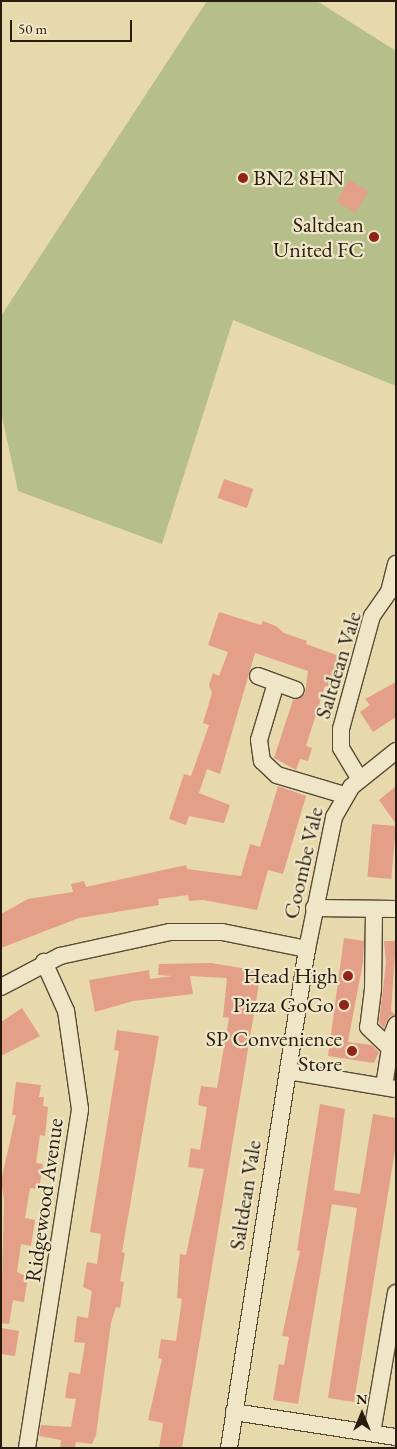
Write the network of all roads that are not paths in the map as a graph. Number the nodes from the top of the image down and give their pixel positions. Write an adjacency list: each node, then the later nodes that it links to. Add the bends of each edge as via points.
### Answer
1 (396, 564): 6 (street, Saltdean Vale, via 388,592 372,616 341,729 341,748)
2 (258, 676): 3 (street)
3 (276, 683): 4 (street); 7 (street, via 259,740 262,761 277,775)
4 (296, 690)
5 (396, 751): 6 (street, Coombe Vale)
6 (359, 778): 7 (street, Coombe Vale)
7 (344, 795): 8 (street, Coombe Vale, via 334,817)
8 (314, 908): 9 (street); 11 (street, Coombe Vale)
9 (374, 909): 10 (street); 15 (street, via 368,1027)
10 (396, 909)
11 (307, 949): 12 (street, via 222,932 187,931 107,944); 16 (street, Saltdean Vale)
12 (44, 962): 13 (street); 22 (street, Ridgewood Avenue, via 66,1011 80,1109)
13 (1, 987)
14 (396, 1025): 15 (street)
15 (388, 1045): 17 (street)
16 (288, 1071): 17 (street); 19 (street, Saltdean Vale)
17 (390, 1088)
18 (396, 1294): 20 (street)
19 (234, 1412): 20 (street); 23 (street, Saltdean Vale)
20 (372, 1433): 21 (street)
21 (396, 1437)
22 (27, 1448)
23 (229, 1448)

